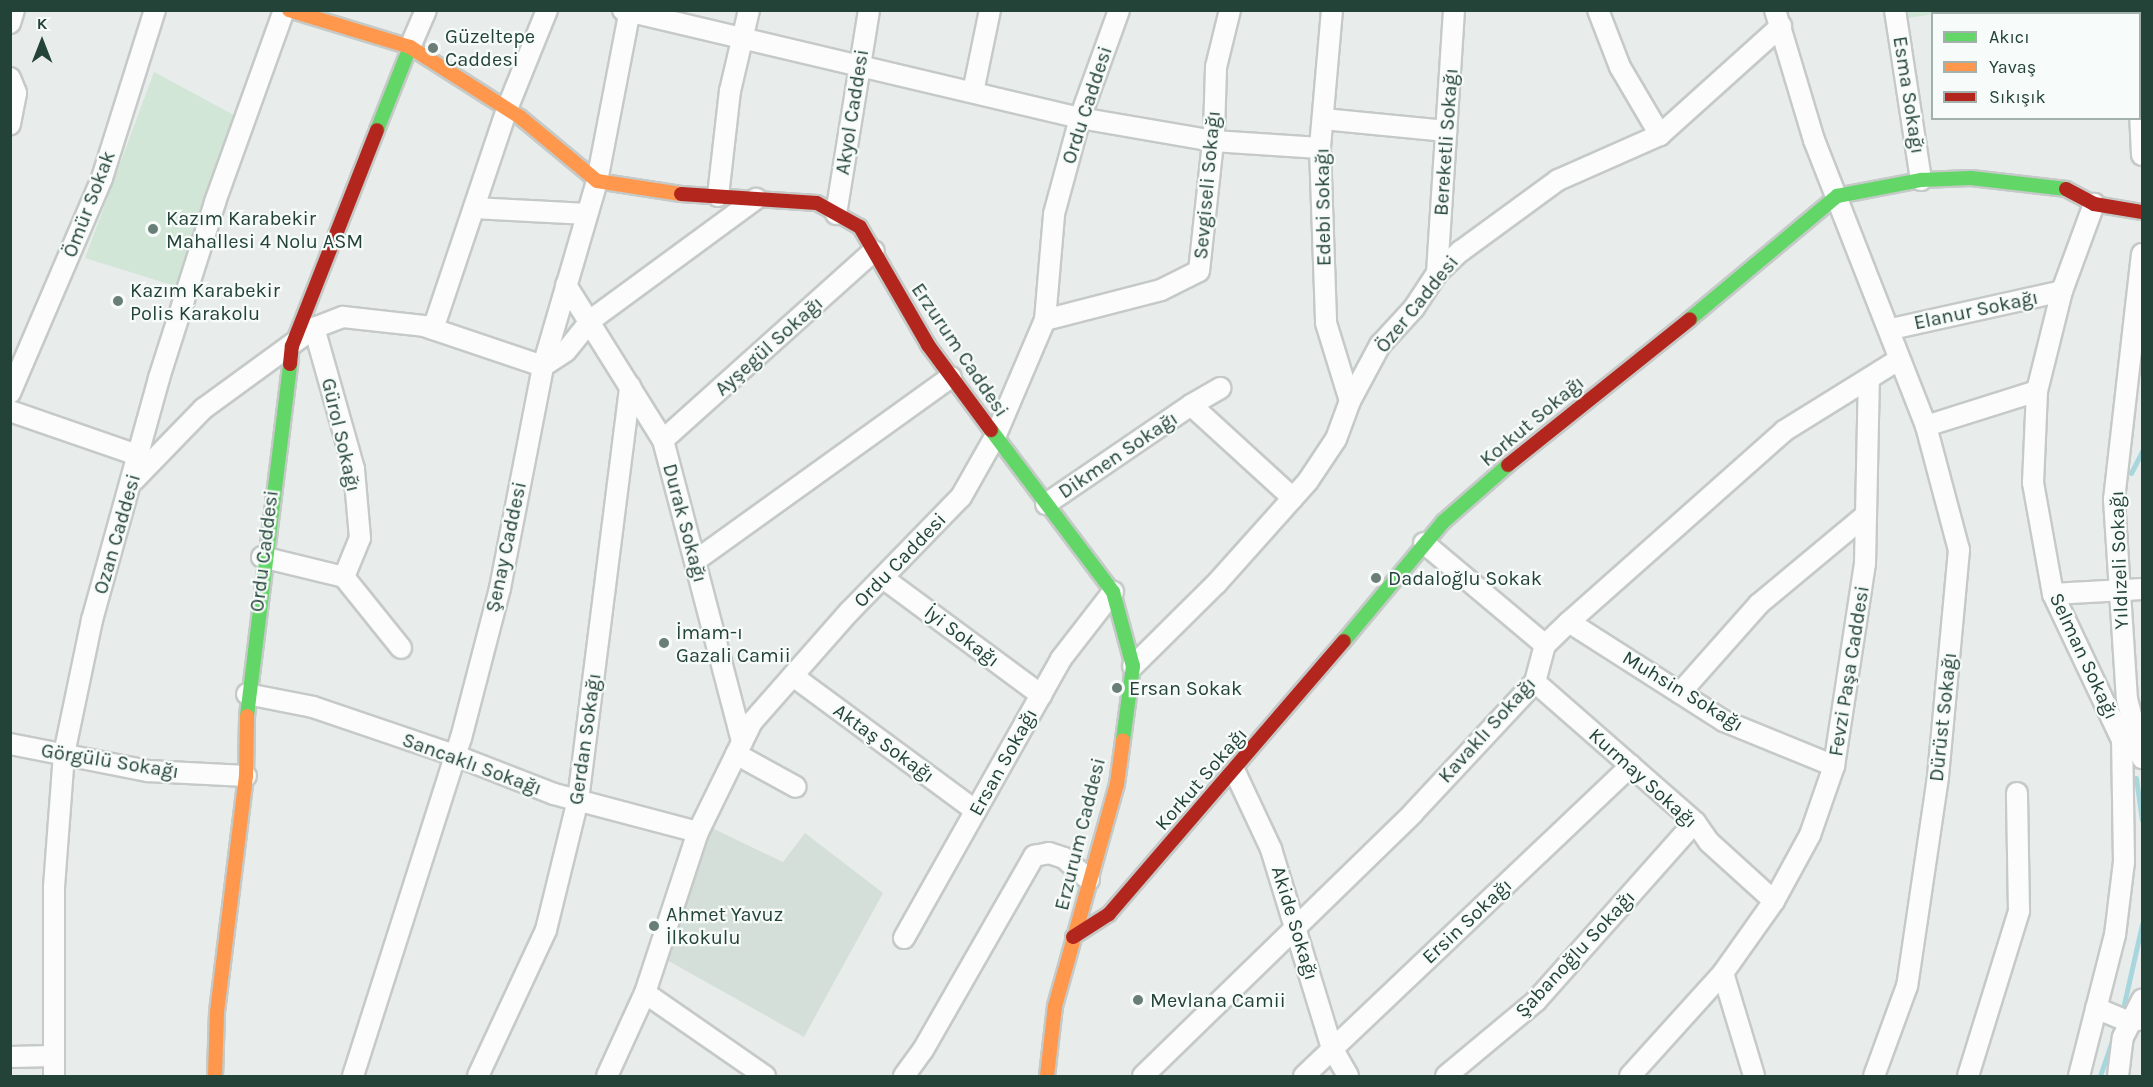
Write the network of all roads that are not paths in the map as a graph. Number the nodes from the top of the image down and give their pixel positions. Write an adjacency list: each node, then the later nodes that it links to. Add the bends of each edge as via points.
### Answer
1 (14, 10): 18 (street)
2 (155, 10): 62 (street, Ömür Sokak, via 102,178)
3 (284, 10): 69 (street, Ozan Caddesi, via 215,202 159,378)
4 (289, 10): 20 (street)
5 (426, 10): 20 (street)
6 (547, 10): 24 (street)
7 (748, 10): 19 (street)
8 (869, 10): 21 (street, Akyol Caddesi)
9 (990, 10): 23 (street)
10 (1119, 10): 25 (street, Ordu Caddesi)
11 (1230, 10): 31 (street, Sevgiseli Sokağı, via 1216,67)
12 (1332, 10): 26 (street, Edebi Sokağı)
13 (1454, 10): 29 (street, Bereketli Sokağı)
14 (1895, 10): 34 (street, Esma Sokağı)
15 (628, 11): 19 (street); 35 (street, Şenay Caddesi)
16 (1601, 12): 30 (street, via 1620,67)
17 (1778, 18): 30 (street, Özer Caddesi); 37 (street, Dürüst Sokağı, via 1814,140)
18 (11, 23)
19 (744, 38): 21 (street); 36 (street, via 730,91)
20 (410, 47): 24 (street); 54 (street, Ordu Caddesi)
21 (860, 65): 23 (street); 43 (street, Akyol Caddesi)
22 (10, 78): 28 (street, via 16,93)
23 (973, 92): 25 (street)
24 (507, 109): 35 (street); 40 (street)
25 (1080, 118): 31 (street); 50 (street, Ordu Caddesi, via 1054,214)
26 (1323, 119): 29 (street); 32 (street, Edebi Sokağı)
27 (2140, 120): 33 (street)
28 (10, 124)
29 (1446, 131): 46 (street, Bereketli Sokağı)
30 (1660, 135): 46 (street, Özer Caddesi, via 1558,180)
31 (1213, 141): 32 (street); 50 (street, Sevgiseli Sokağı, via 1199,271 1161,290)
32 (1320, 148): 63 (street, Edebi Sokağı, via 1326,323)
33 (2142, 155)
34 (1921, 180): 37 (street); 39 (street, via 1971,178 2071,190)
35 (597, 181): 36 (street, Erzurum Caddesi); 42 (street, Şenay Caddesi)
36 (717, 196): 38 (street, Erzurum Caddesi)
37 (1837, 196): 53 (street, Dürüst Sokağı); 74 (street, Korkut Sokağı, via 1753,270 1543,434)
38 (756, 199): 43 (street, Erzurum Caddesi, via 817,203); 49 (street)
39 (2094, 204): 41 (street); 48 (street, Selman Sokağı)
40 (474, 208): 42 (street); 52 (street)
41 (2142, 212)
42 (587, 214): 47 (street, Şenay Caddesi)
43 (836, 214): 44 (street, Erzurum Caddesi, via 860,227)
44 (874, 251): 57 (street, Erzurum Caddesi); 68 (street, Ayşegül Sokağı)
45 (2142, 254): 79 (street, Yıldızeli Sokağı, via 2114,499)
46 (1437, 273): 63 (street, Özer Caddesi, via 1414,308 1380,345)
47 (566, 285): 49 (street, Durak Sokağı); 56 (street, Şenay Caddesi)
48 (2062, 291): 53 (street, Elanur Sokağı); 61 (street, Selman Sokağı)
49 (591, 320): 56 (street, via 566,351); 59 (street, Durak Sokağı)
50 (1045, 320): 67 (street, Ordu Caddesi)
51 (314, 328): 52 (street, via 343,317); 54 (street); 77 (street, Gürol Sokağı, via 354,469 360,538)
52 (433, 329): 56 (street)
53 (1891, 329): 55 (street, Dürüst Sokağı)
54 (292, 346): 70 (street, via 202,409); 75 (street, Ordu Caddesi)
55 (1898, 360): 58 (street, Kavaklı Sokağı); 66 (street, Dürüst Sokağı)
56 (543, 366): 95 (street, Şenay Caddesi, via 500,588)
57 (951, 377): 67 (street, Erzurum Caddesi); 76 (street)
58 (1869, 380): 73 (street, Fevzi Paşa Caddesi); 83 (street, Kavaklı Sokağı, via 1784,431)
59 (630, 386): 68 (street, Durak Sokağı); 103 (street, Gerdan Sokağı)
60 (1221, 388): 64 (street, Dikmen Sokağı)
61 (2037, 391): 66 (street); 82 (street, Selman Sokağı, via 2033,483)
62 (10, 393)
63 (1350, 401): 71 (street, Özer Caddesi, via 1336,438)
64 (1191, 405): 71 (street, Dikmen Sokağı); 72 (street, Dikmen Sokağı)
65 (10, 411): 69 (street)
66 (1926, 426): 134 (street, Dürüst Sokağı, via 1959,550 1938,777 1907,986)
67 (995, 437): 72 (street, Erzurum Caddesi); 78 (street, Ordu Caddesi, via 961,497)
68 (663, 440): 76 (street, Durak Sokağı)
69 (140, 456): 70 (street, Ozan Caddesi)
70 (129, 485): 94 (street, Ozan Caddesi, via 92,620)
71 (1293, 498): 86 (street, Özer Caddesi, via 1216,584)
72 (1046, 504): 81 (street, Erzurum Caddesi)
73 (1866, 515): 89 (street, via 1759,604); 98 (street, Fevzi Paşa Caddesi, via 1865,564)
74 (1424, 543): 84 (street); 99 (street, Korkut Sokağı)
75 (262, 557): 77 (street); 90 (street, Ordu Caddesi)
76 (695, 561): 93 (street, Durak Sokağı)
77 (344, 577): 85 (street)
78 (883, 578): 87 (street, Ordu Caddesi); 91 (street, İyi Sokağı)
79 (2119, 588): 80 (street); 82 (street); 96 (street, Yıldızeli Sokağı, via 2127,699)
80 (2142, 589)
81 (1113, 592): 86 (street, Erzurum Caddesi); 91 (street, Ersan Sokağı, via 1061,659)
82 (2053, 594): 115 (street, Selman Sokağı, via 2122,740 2124,862 2115,935)
83 (1569, 621): 84 (street, Kavaklı Sokağı); 89 (street, Muhsin Sokağı)
84 (1545, 645): 88 (street, Kavaklı Sokağı)
85 (401, 648)
86 (1133, 666): 107 (street, Erzurum Caddesi, via 1117,784)
87 (793, 676): 93 (street, Ordu Caddesi, via 752,722); 104 (street, Aktaş Sokağı)
88 (1535, 682): 97 (street, Kurmay Sokağı); 109 (street, Kavaklı Sokağı, via 1413,813)
89 (1680, 693): 98 (street, Muhsin Sokağı, via 1724,721)
90 (247, 694): 95 (street, Sancaklı Sokağı, via 314,707); 100 (street, Ordu Caddesi)
91 (1041, 695): 104 (street, Ersan Sokağı)
92 (10, 744): 94 (street, Görgülü Sokağı)
93 (739, 748): 101 (street); 106 (street, Ordu Caddesi)
94 (63, 754): 100 (street, Görgülü Sokağı, via 148,771); 118 (street, Ozan Caddesi, via 54,887)
95 (454, 755): 103 (street, Sancaklı Sokağı); 122 (street, Şenay Caddesi)
96 (2142, 758)
97 (1631, 766): 105 (street, Kurmay Sokağı); 117 (street, Ersin Sokağı)
98 (1834, 766): 108 (street, Fevzi Paşa Caddesi, via 1810,835)
99 (1235, 772): 109 (street, Akide Sokağı, via 1271,849); 110 (street, Korkut Sokağı, via 1109,914)
100 (246, 776): 121 (street, Ordu Caddesi, via 218,1012)
101 (796, 788)
102 (2017, 793): 135 (street, via 2019,911)
103 (578, 800): 106 (street, Sancaklı Sokağı); 123 (street, Gerdan Sokağı, via 546,930)
104 (976, 811): 111 (street, Ersan Sokağı)
105 (1695, 822): 108 (street, Kurmay Sokağı, via 1709,842); 131 (street, Şabanoğlu Sokağı, via 1536,1001)
106 (698, 832): 113 (street, Ordu Caddesi)
107 (1089, 880): 110 (street, Erzurum Caddesi); 126 (street, via 1064,858 1049,853 1034,856)
108 (1774, 901): 112 (street, Fevzi Paşa Caddesi)
109 (1297, 925): 117 (street, Akide Sokağı); 128 (street, Kavaklı Sokağı)
110 (1073, 937): 127 (street, Erzurum Caddesi, via 1055,1006)
111 (904, 938)
112 (1723, 973): 132 (street, Fevzi Paşa Caddesi); 133 (street)
113 (645, 993): 124 (street, Ordu Caddesi); 125 (street)
114 (2142, 1000): 116 (street)
115 (2096, 1008): 116 (street); 136 (street, Selman Sokağı)
116 (2136, 1020): 137 (street, via 2123,1037)
117 (1332, 1048): 129 (street, Ersin Sokağı); 130 (street, Akide Sokağı)
118 (54, 1056): 119 (street); 120 (street, Ozan Caddesi)
119 (10, 1057)
120 (54, 1077)
121 (215, 1077)
122 (353, 1077)
123 (478, 1077)
124 (607, 1077)
125 (765, 1077)
126 (904, 1077)
127 (1047, 1077)
128 (1143, 1077)
129 (1304, 1077)
130 (1348, 1077)
131 (1446, 1077)
132 (1630, 1077)
133 (1754, 1077)
134 (1874, 1077)
135 (1968, 1077)
136 (2079, 1077)
137 (2118, 1077)

